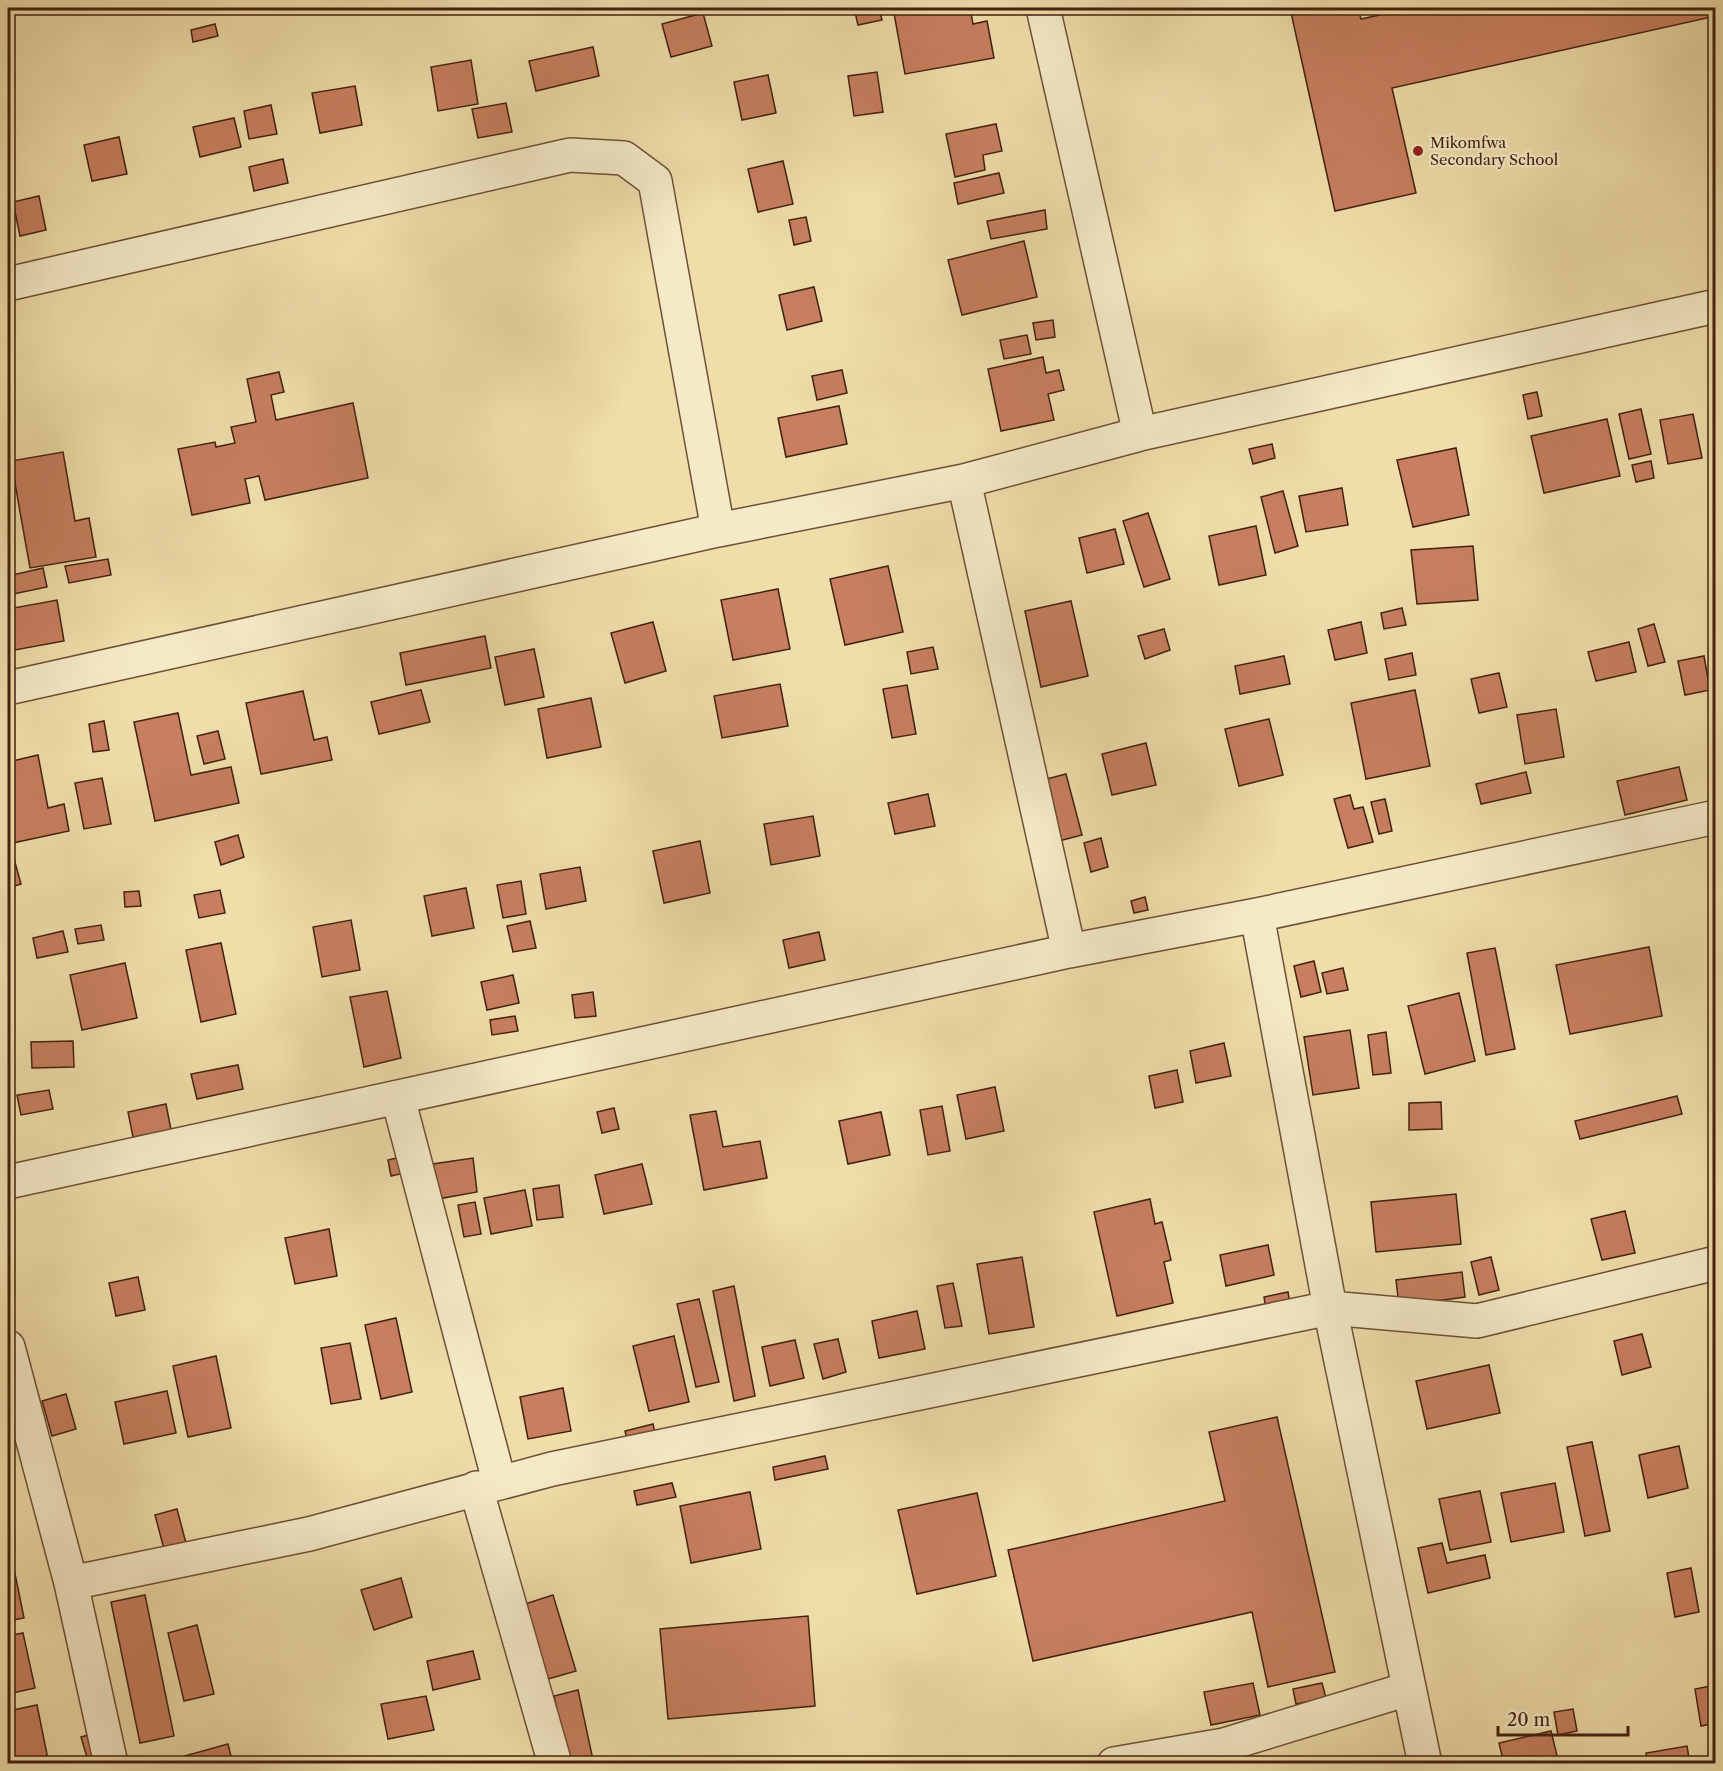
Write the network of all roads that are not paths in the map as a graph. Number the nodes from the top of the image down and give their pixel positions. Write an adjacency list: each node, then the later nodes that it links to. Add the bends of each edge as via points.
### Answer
1 (1043, 8): 4 (street)
2 (8, 284): 6 (street, via 570,155 624,158 655,181)
3 (1716, 306): 4 (street)
4 (1140, 434): 5 (street)
5 (964, 482): 6 (street); 10 (street)
6 (718, 530): 7 (street)
7 (8, 688)
8 (1716, 817): 9 (street)
9 (1257, 915): 10 (street); 14 (street)
10 (1069, 951): 11 (street)
11 (398, 1098): 12 (street); 16 (street)
12 (8, 1182)
13 (1716, 1263): 14 (street, via 1477,1321)
14 (1330, 1308): 16 (street); 18 (street)
15 (8, 1347): 17 (street)
16 (488, 1485): 17 (street, via 309,1534); 20 (street)
17 (71, 1583): 19 (street)
18 (1408, 1689): 21 (street, via 1224,1745); 22 (street)
19 (111, 1764)
20 (555, 1764)
21 (1114, 1764)
22 (1425, 1764)

